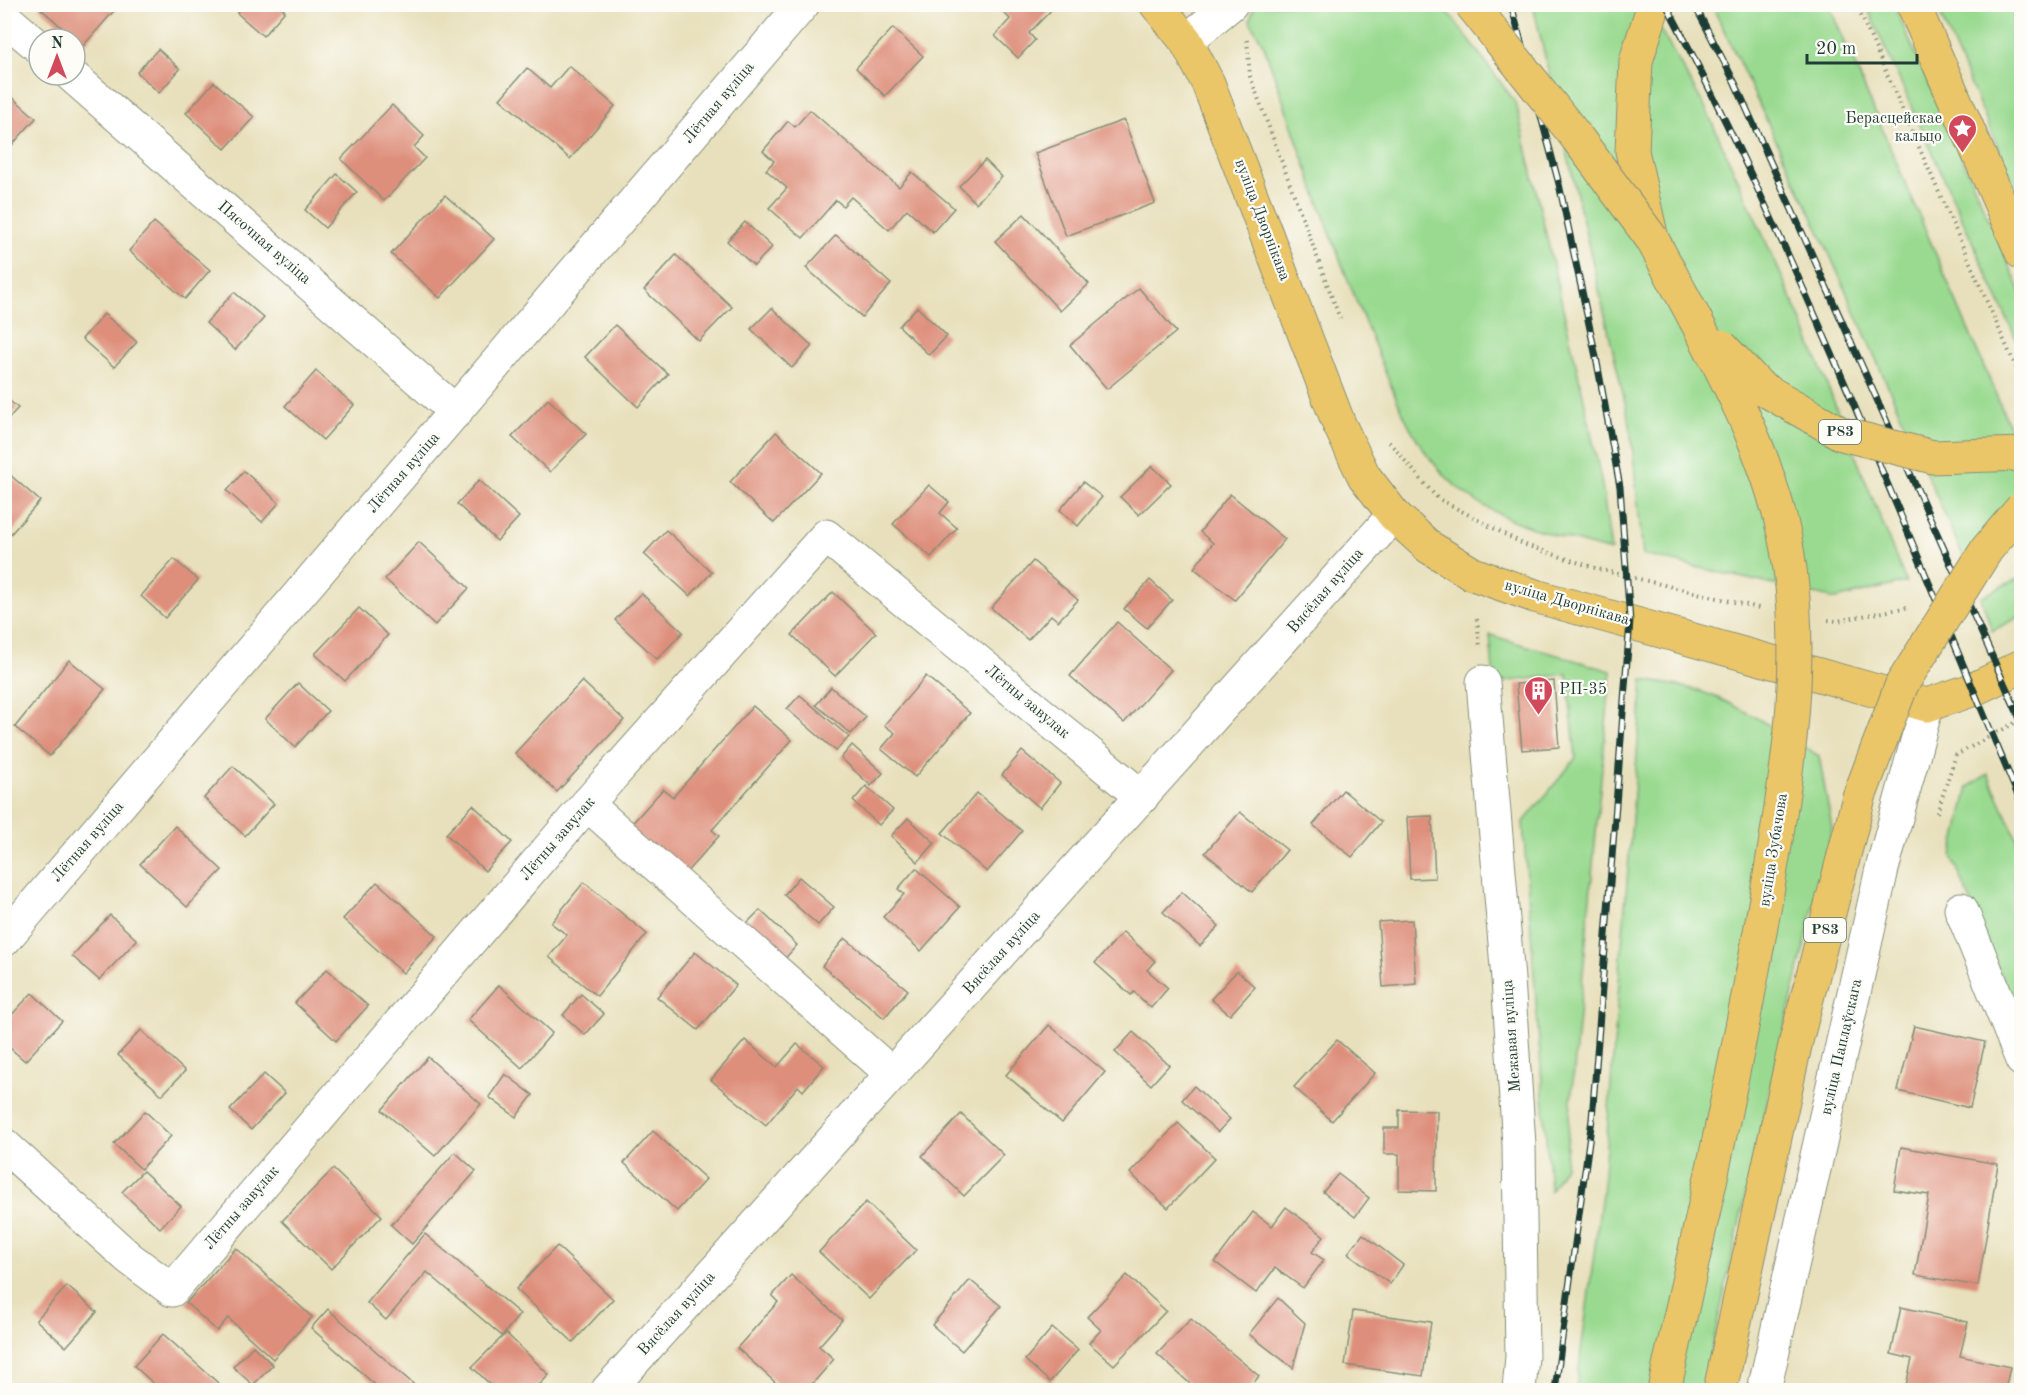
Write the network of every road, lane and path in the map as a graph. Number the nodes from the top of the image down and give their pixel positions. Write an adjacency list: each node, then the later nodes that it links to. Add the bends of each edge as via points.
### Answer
1 (803, 4): 18 (street, Лётная вуліца)
2 (1156, 4): 11 (main road, вуліца Дворнікава)
3 (1231, 4): 11 (street)
4 (1471, 4): 13 (main road, bridge)
5 (1654, 4): 13 (main road, Р83, via 1636,61 1632,151)
6 (1856, 4): 17 (path)
7 (1913, 4): 14 (main road)
8 (4, 17): 9 (street)
9 (27, 37)
10 (1247, 40): 16 (path, via 1250,76)
11 (1186, 41): 22 (main road, вуліца Дворнікава, via 1232,141 1339,424 1364,476)
12 (84, 87): 18 (street, Пясочная вуліца)
13 (1652, 239): 15 (main road, Р83)
14 (2022, 253)
15 (1695, 319): 20 (main road, Р83, bridge, via 1760,387 1842,434 1933,457); 40 (main road, вуліца Зубачова / Р83, bridge, via 1730,384 1775,502 1790,569 1795,661 1784,795 1744,1023)
16 (1341, 322)
17 (2022, 381)
18 (456, 412): 34 (street, Лётная вуліца)
19 (1382, 434): 24 (path, via 1437,498 1525,545 1598,569)
20 (2022, 454)
21 (2022, 508): 41 (main road, Р83, bridge, via 1987,549 1902,684 1859,797 1796,1041)
22 (1394, 515): 28 (main road, вуліца Дворнікава, via 1429,547 1473,574 1535,596); 30 (street, Вясёлая вуліца)
23 (1918, 606): 25 (path)
24 (1761, 608)
25 (1827, 620)
26 (2022, 666): 28 (main road, via 1972,690)
27 (1483, 682): 39 (street, Межавая вуліца, via 1519,1145)
28 (1927, 705): 42 (street, вуліца Паплаўскага, via 1882,869)
29 (2022, 719): 32 (path, via 1956,755)
30 (1142, 797): 31 (street, Лётны завулак, via 825,536); 36 (street, Вясёлая вуліца)
31 (587, 804): 36 (street); 37 (street, Лётны завулак, via 172,1290 129,1258)
32 (1935, 818)
33 (1962, 909): 35 (street)
34 (4, 940)
35 (2022, 1060)
36 (891, 1074): 38 (street, Вясёлая вуліца)
37 (4, 1145)
38 (608, 1390)
39 (1519, 1390)
40 (1664, 1390)
41 (1720, 1390)
42 (1764, 1390)

